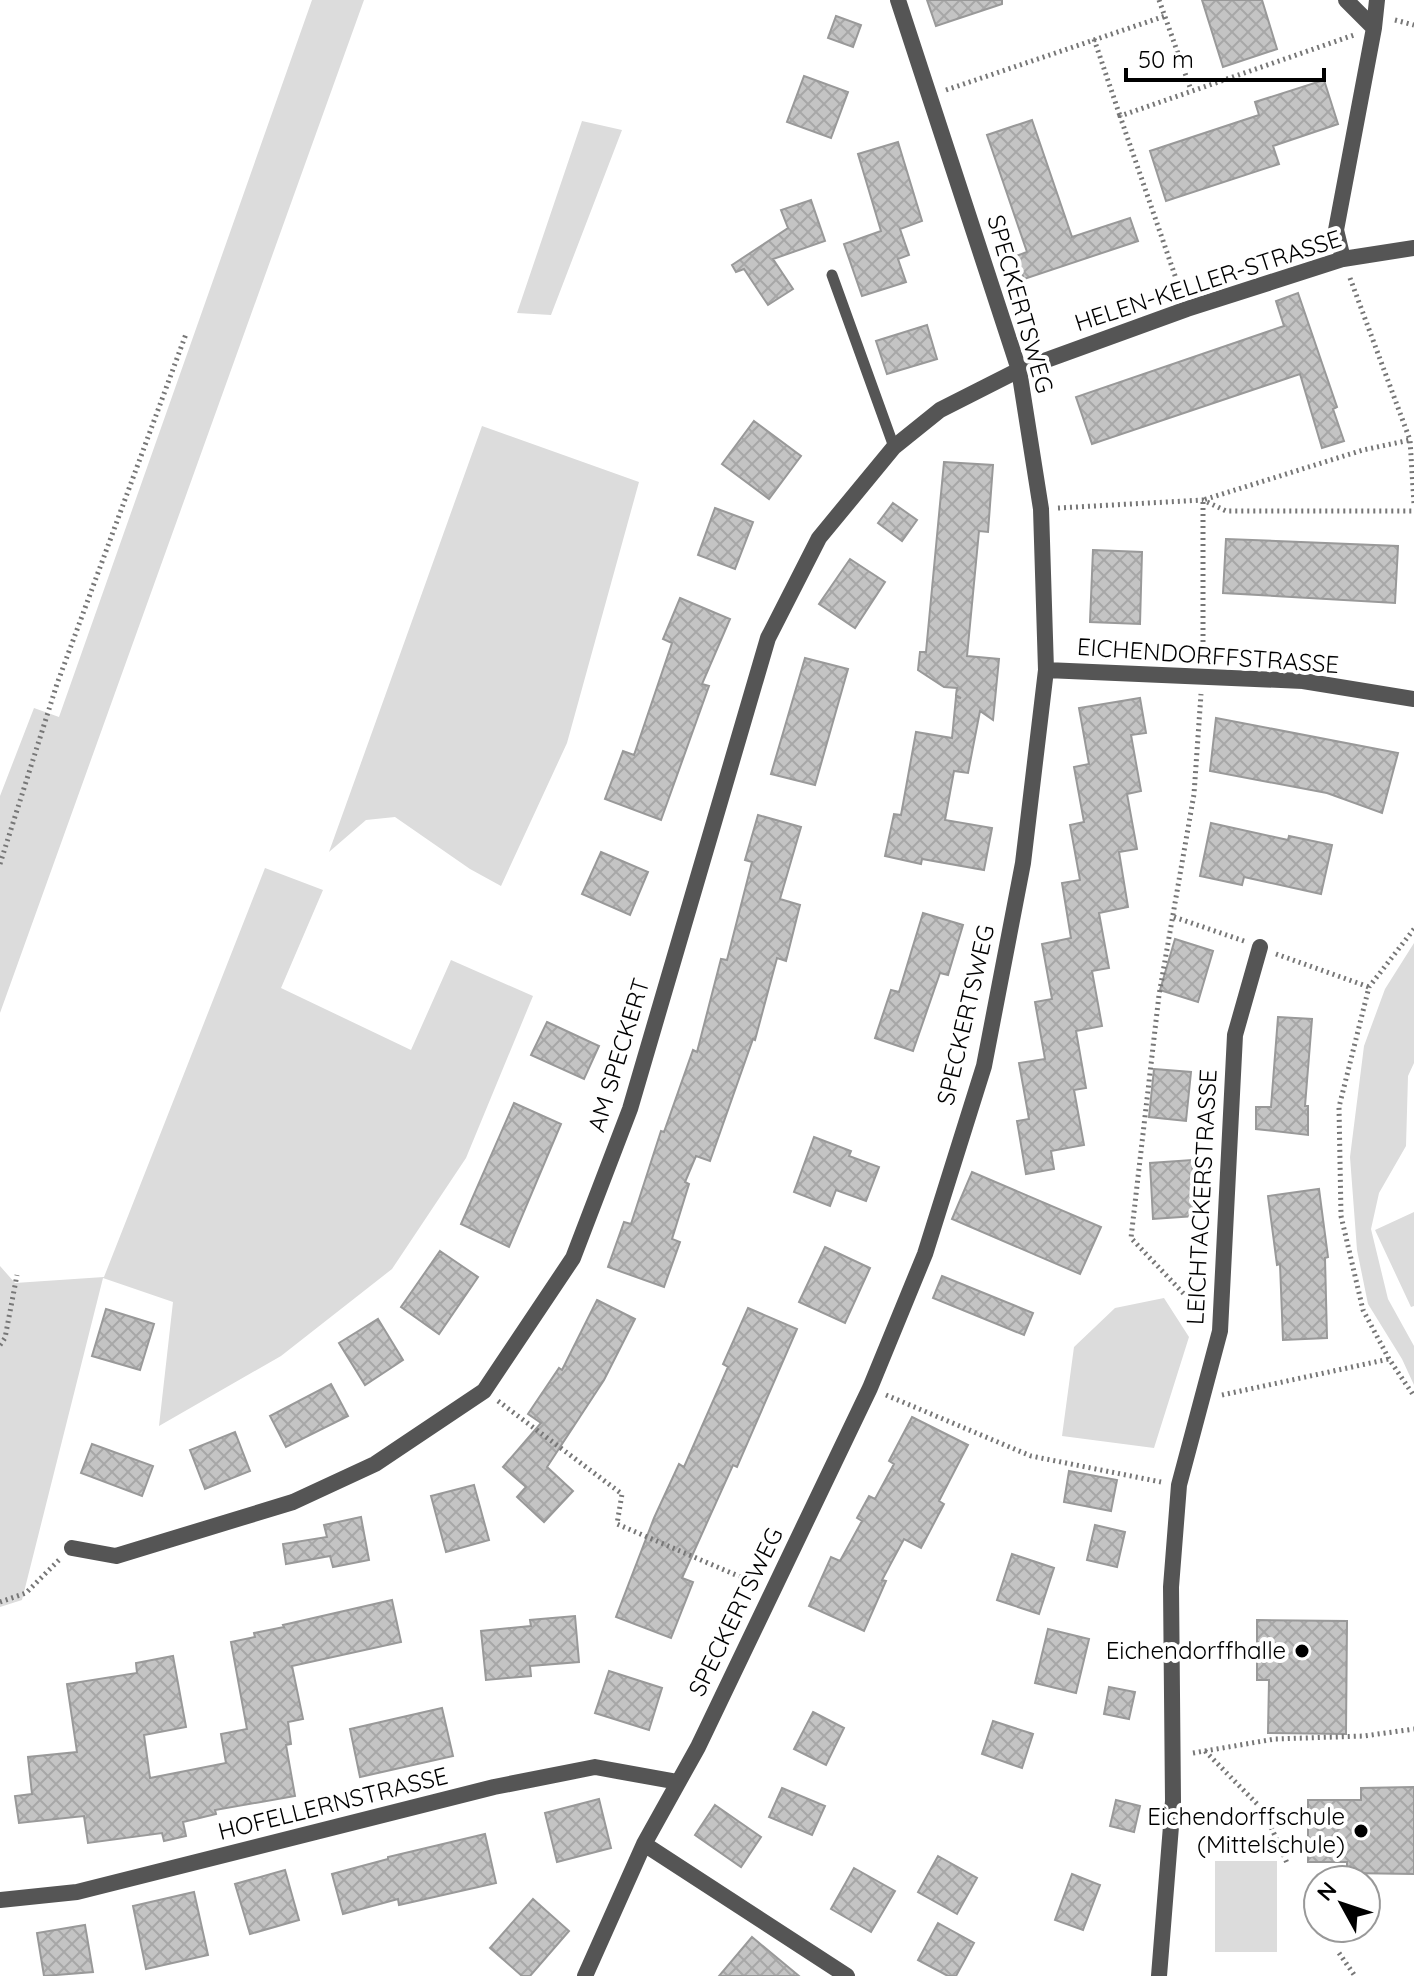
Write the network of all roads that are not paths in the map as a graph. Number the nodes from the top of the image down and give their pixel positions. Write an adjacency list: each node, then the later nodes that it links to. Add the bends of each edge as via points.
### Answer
1 (898, 0): 8 (street, SPECKERTSWEG)
2 (1346, 0): 4 (street)
3 (1377, 0): 4 (street)
4 (1374, 28): 6 (street, via 1336,230)
5 (1414, 248): 6 (street, HELEN-KELLER-STRASSE)
6 (1343, 259): 8 (street, HELEN-KELLER-STRASSE)
7 (832, 275): 9 (lane)
8 (1019, 370): 9 (street, AM SPECKERT, via 940,410); 10 (street, SPECKERTSWEG, via 1041,509)
9 (894, 447): 13 (street, AM SPECKERT, via 819,538 768,638 630,1109 573,1258 484,1391 375,1464 293,1502 116,1556)
10 (1046, 670): 11 (street, EICHENDORFFSTRASSE, via 1303,681); 14 (street, SPECKERTSWEG, via 1023,863 984,1066 925,1254 870,1388)
11 (1414, 699)
12 (1260, 947): 19 (street, LEICHTACKERSTRASSE, via 1235,1035 1220,1331 1179,1485 1171,1587 1173,1801)
13 (72, 1548)
14 (678, 1782): 15 (street, SPECKERTSWEG); 16 (street, HOFELLERNSTRASSE, via 595,1767 494,1787 77,1892)
15 (644, 1844): 17 (street, SPECKERTSWEG); 18 (street)
16 (0, 1900)
17 (585, 1976)
18 (847, 1976)
19 (1159, 1976)

